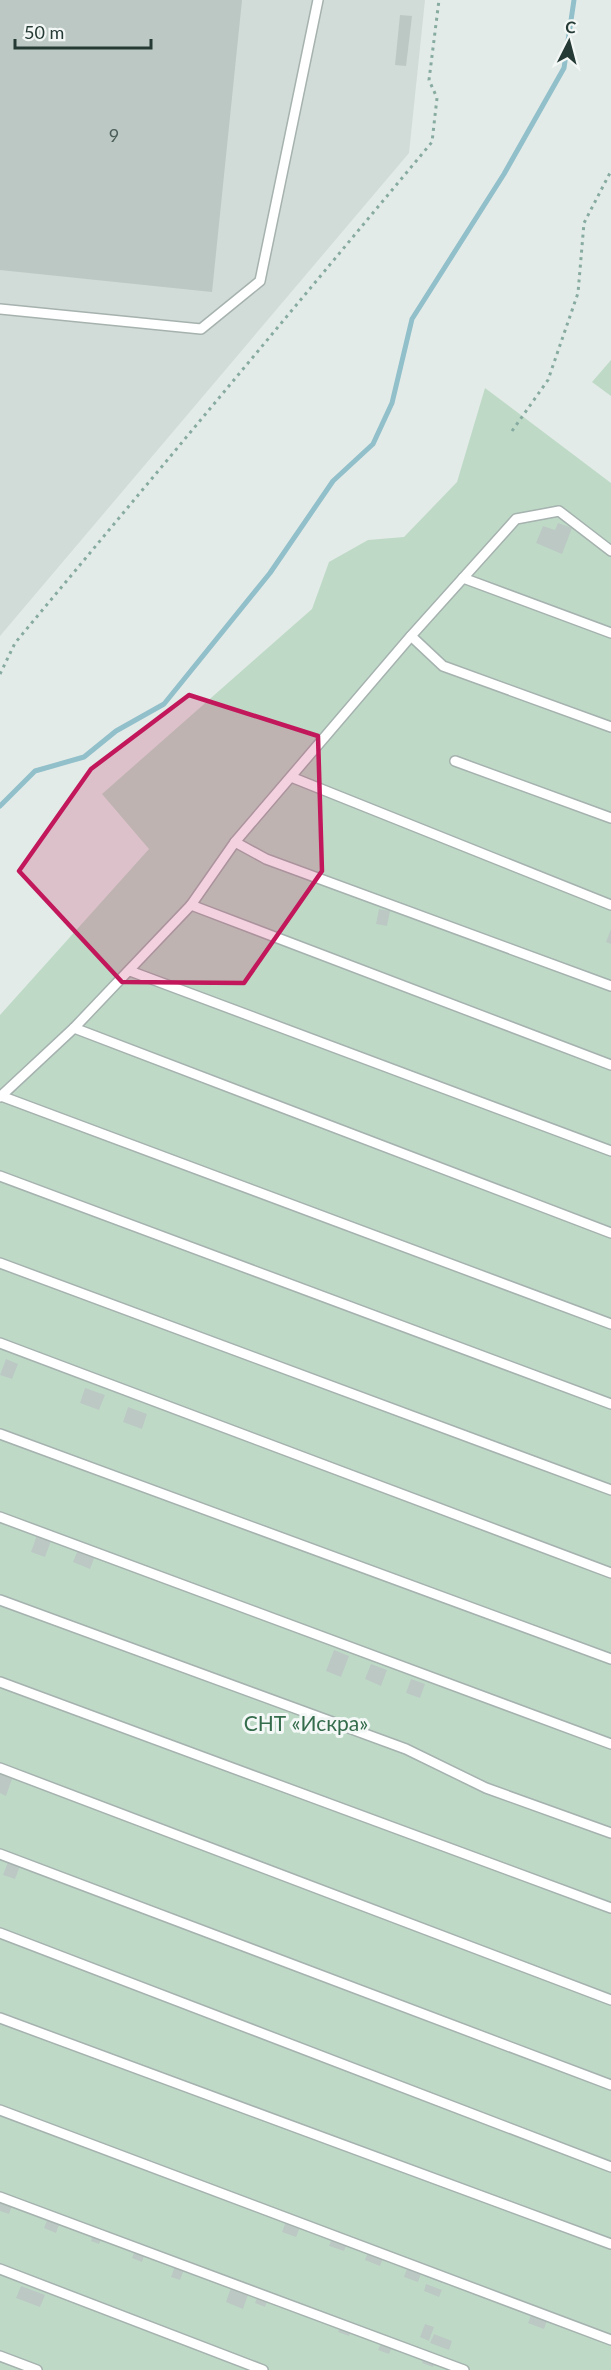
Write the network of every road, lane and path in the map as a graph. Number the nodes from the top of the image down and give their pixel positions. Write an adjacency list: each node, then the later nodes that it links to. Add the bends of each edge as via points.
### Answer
1 (318, 0): 4 (lane, via 260,281 201,329)
2 (439, 0): 10 (path, via 429,80 437,98 432,142 15,643)
3 (611, 171): 5 (path, via 584,223 578,292 548,380)
4 (0, 309)
5 (512, 431)
6 (611, 550): 7 (lane, via 559,511 516,519)
7 (463, 578): 8 (lane); 9 (lane)
8 (611, 633)
9 (411, 636): 11 (lane, via 443,666); 13 (lane)
10 (0, 674)
11 (611, 727)
12 (455, 761): 14 (lane)
13 (291, 777): 15 (lane); 17 (lane)
14 (611, 818)
15 (236, 842): 16 (lane); 19 (lane, via 266,859)
16 (191, 905): 18 (lane); 21 (lane)
17 (611, 905)
18 (130, 971): 20 (lane); 23 (lane)
19 (611, 986)
20 (74, 1028): 22 (lane); 25 (lane)
21 (611, 1065)
22 (0, 1097): 27 (lane)
23 (611, 1151)
24 (0, 1176): 29 (lane)
25 (611, 1233)
26 (0, 1263): 31 (lane)
27 (611, 1324)
28 (0, 1343): 33 (lane)
29 (611, 1404)
30 (0, 1434): 35 (lane)
31 (611, 1490)
32 (0, 1517): 37 (lane)
33 (611, 1574)
34 (0, 1600): 39 (lane, via 406,1749 486,1788)
35 (611, 1659)
36 (0, 1682): 41 (lane)
37 (611, 1744)
38 (0, 1768): 43 (lane)
39 (611, 1833)
40 (0, 1854): 45 (lane)
41 (611, 1908)
42 (0, 1933): 47 (lane)
43 (611, 2000)
44 (0, 2018): 49 (lane)
45 (611, 2085)
46 (0, 2110): 51 (lane)
47 (611, 2167)
48 (0, 2197): 55 (lane)
49 (611, 2244)
50 (0, 2269): 54 (lane)
51 (611, 2340)
52 (0, 2356): 53 (lane)
53 (37, 2370)
54 (263, 2370)
55 (464, 2370)

